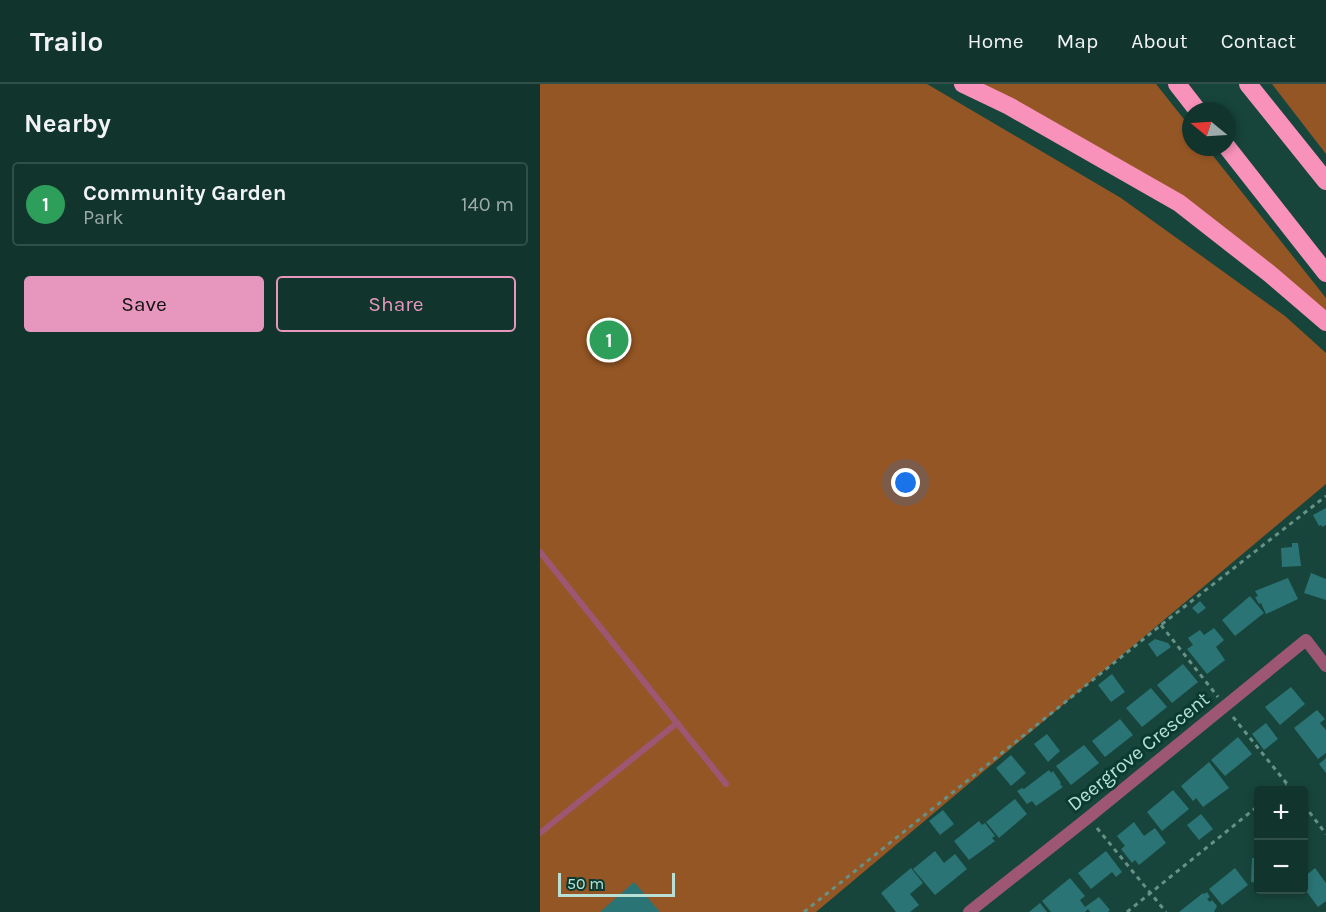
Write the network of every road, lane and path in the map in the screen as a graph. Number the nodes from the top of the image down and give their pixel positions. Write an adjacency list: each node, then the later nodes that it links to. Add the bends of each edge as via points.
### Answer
1 (963, 84): 8 (highway, via 1179,203)
2 (1177, 84): 4 (highway)
3 (1248, 84): 6 (highway)
4 (1191, 102)
5 (1234, 156): 7 (highway)
6 (1326, 181)
7 (1326, 273)
8 (1326, 322)
9 (1326, 496): 22 (path)
10 (540, 552): 12 (lane)
11 (1326, 666): 18 (street, Deergrove Crescent, via 1306,640)
12 (677, 723): 13 (lane); 19 (lane)
13 (726, 784)
14 (1286, 784): 15 (path)
15 (1283, 786)
16 (1254, 809): 21 (path)
17 (1308, 810): 20 (path)
18 (1089, 817): 21 (path); 23 (street, Deergrove Crescent)
19 (540, 833)
20 (1326, 834)
21 (1151, 893): 24 (path); 25 (path)
22 (804, 912)
23 (969, 912)
24 (1127, 912)
25 (1166, 912)

